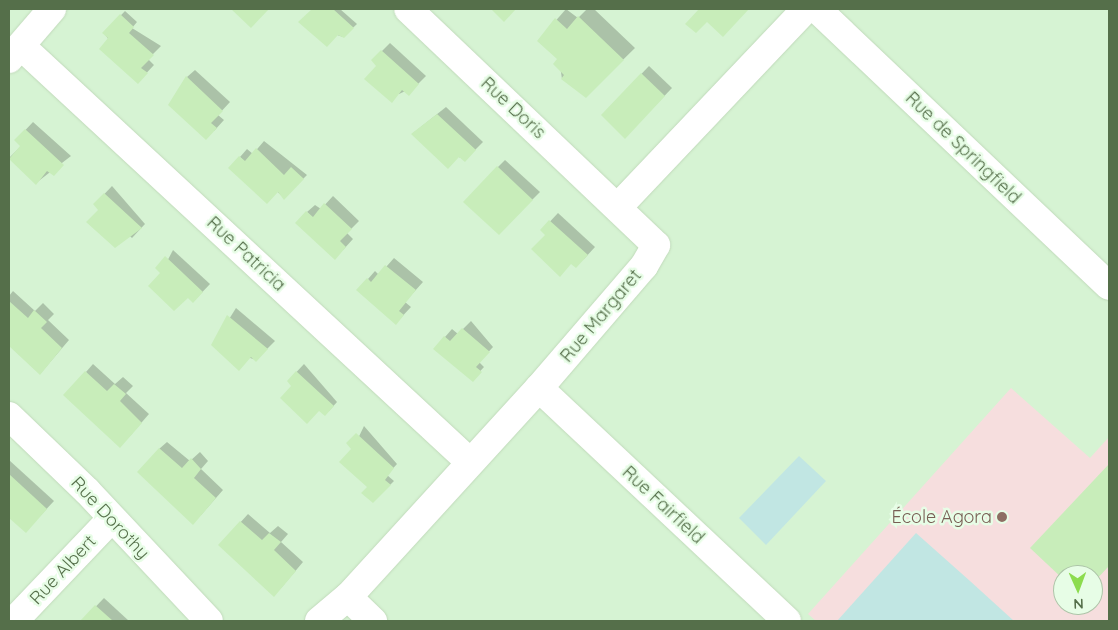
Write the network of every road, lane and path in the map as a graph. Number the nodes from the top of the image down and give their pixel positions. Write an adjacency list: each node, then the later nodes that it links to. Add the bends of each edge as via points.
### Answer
1 (52, 9): 5 (street)
2 (408, 9): 6 (street, Rue Doris)
3 (806, 9): 6 (street)
4 (817, 9): 7 (street, Rue de Springfield)
5 (15, 53): 10 (street, Rue Patricia)
6 (618, 207): 8 (street, Rue Margaret, via 651,238 656,245 653,253)
7 (1109, 286)
8 (539, 388): 10 (street, Rue Margaret); 17 (street, Rue Fairfield)
9 (9, 416): 11 (street, Rue Dorothy)
10 (470, 462): 12 (street, Rue Margaret)
11 (111, 519): 13 (street, Rue Albert); 14 (street, Rue Dorothy)
12 (348, 597): 15 (street, Rue Margaret); 16 (street)
13 (14, 621)
14 (208, 621)
15 (319, 621)
16 (373, 621)
17 (788, 621)

